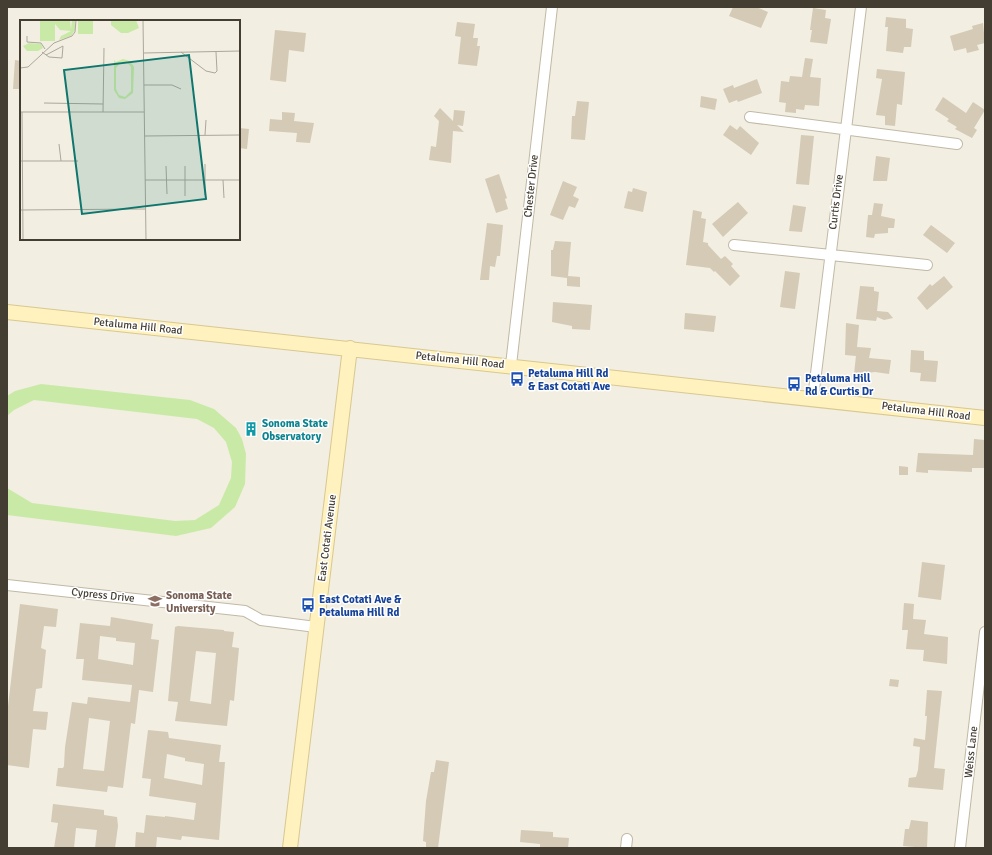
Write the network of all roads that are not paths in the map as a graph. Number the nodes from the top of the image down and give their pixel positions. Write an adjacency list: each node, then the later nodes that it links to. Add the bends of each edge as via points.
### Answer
1 (552, 7): 11 (street, Chester Drive)
2 (861, 7): 4 (street, Curtis Drive)
3 (750, 116): 4 (street)
4 (845, 128): 5 (street); 7 (street, Curtis Drive)
5 (957, 144)
6 (734, 245): 7 (street)
7 (830, 255): 8 (street); 12 (street, Curtis Drive)
8 (927, 264)
9 (7, 312): 10 (main road, Petaluma Hill Road)
10 (350, 348): 11 (main road, Petaluma Hill Road); 15 (main road, East Cotati Avenue)
11 (512, 365): 12 (main road, Petaluma Hill Road)
12 (813, 398): 13 (main road, Petaluma Hill Road)
13 (985, 418)
14 (7, 585): 15 (street, Cypress Drive, via 245,611 261,620)
15 (316, 627): 17 (main road, East Cotati Avenue)
16 (985, 632): 18 (street, Weiss Lane)
17 (290, 848)
18 (960, 848)

